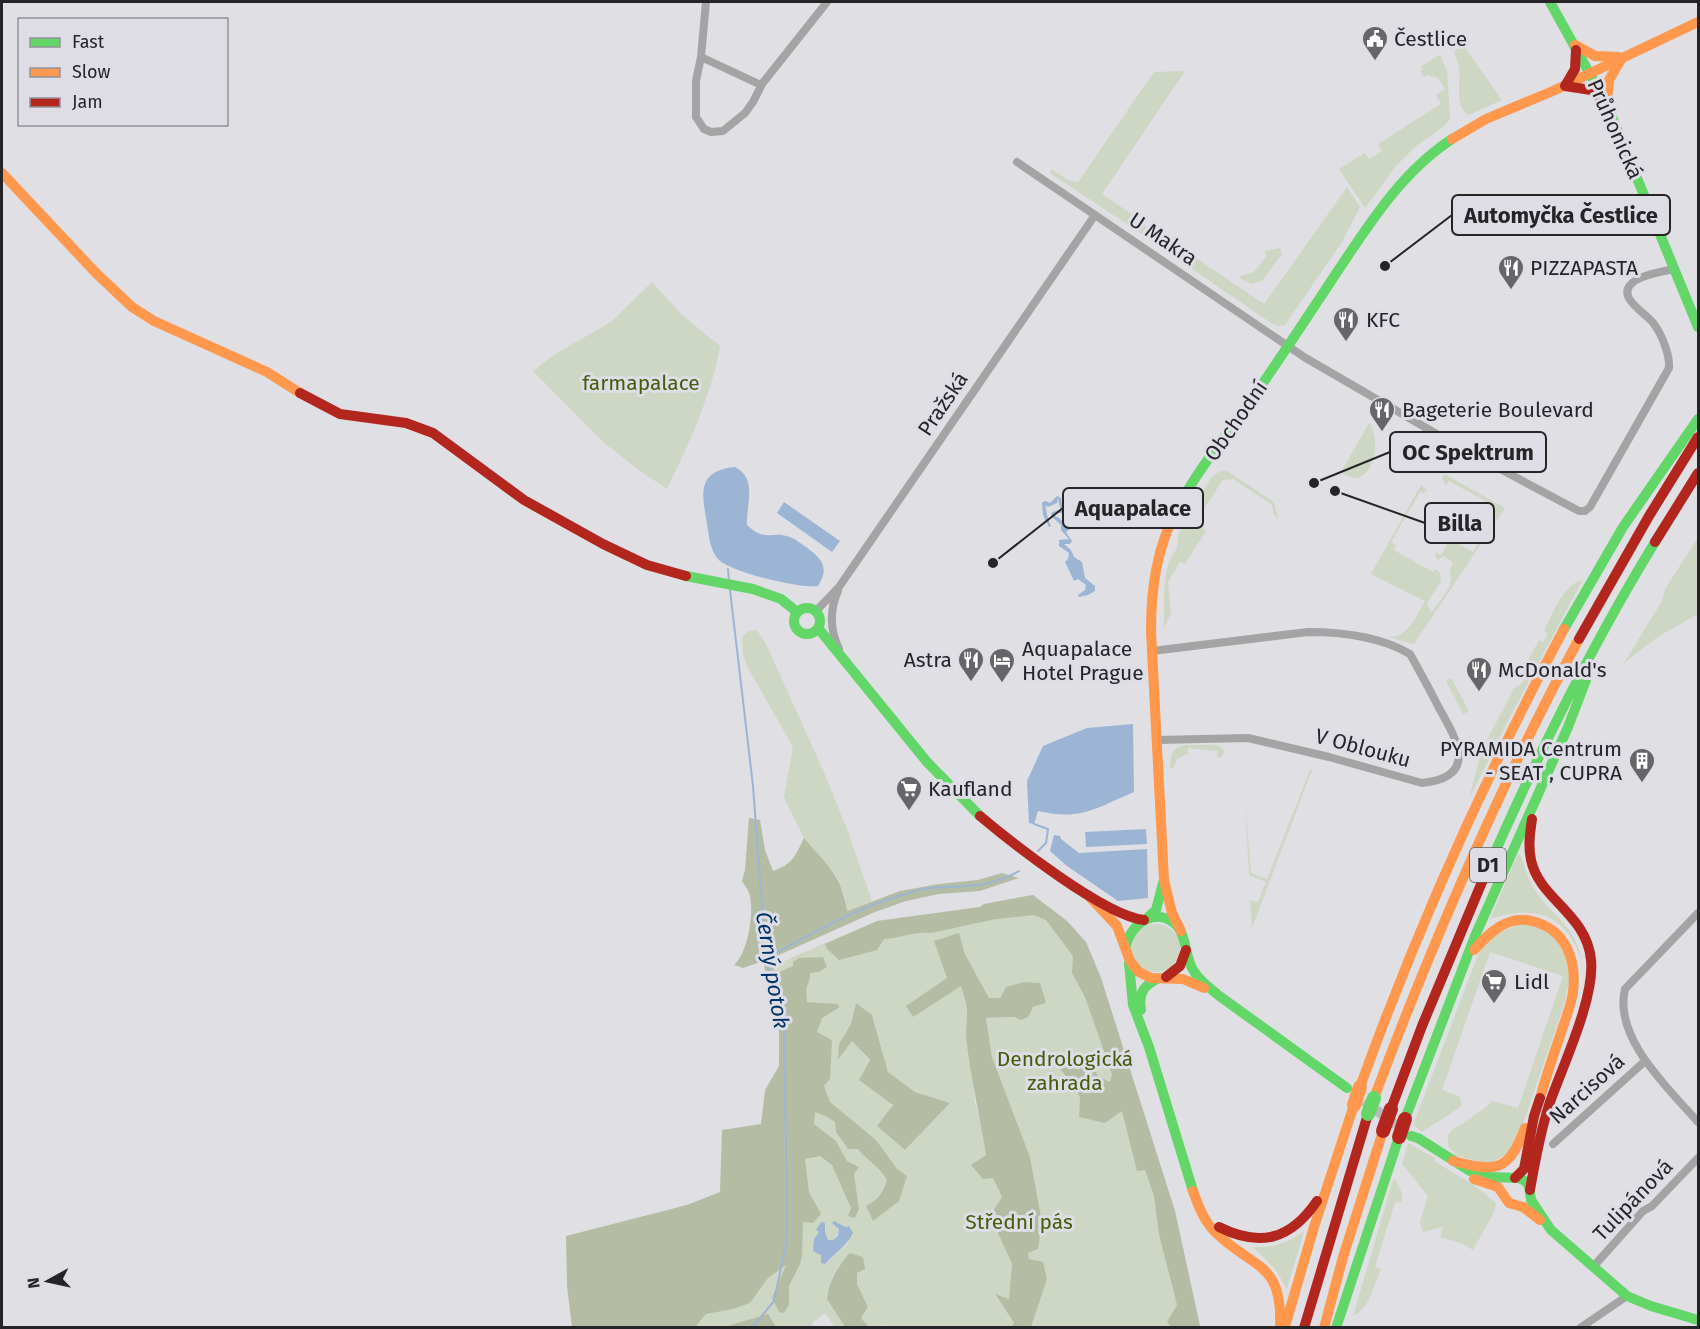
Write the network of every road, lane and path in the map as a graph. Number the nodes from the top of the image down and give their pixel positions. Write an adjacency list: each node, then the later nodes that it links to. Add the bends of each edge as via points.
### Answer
1 (706, 2): 6 (street)
2 (827, 2): 9 (street)
3 (1550, 2): 5 (main road, Průhonická)
4 (1698, 22): 7 (main road, Obchodní)
5 (1575, 45): 7 (main road, via 1595,56); 8 (main road, Průhonická); 10 (main road, via 1576,65)
6 (701, 57): 9 (street); 9 (street, via 696,117 704,129 723,131 745,113)
7 (1623, 57): 8 (main road, Obchodní); 11 (main road, via 1609,80)
8 (1590, 73): 10 (main road, Obchodní); 11 (main road, Průhonická)
9 (761, 85)
10 (1565, 86): 11 (main road, via 1591,90); 17 (main road, Obchodní, via 1460,134 1408,174 1374,217)
11 (1607, 105): 15 (main road, Průhonická)
12 (1017, 162): 14 (street, U Makra)
13 (2, 172): 23 (main road, via 96,273 132,307 154,321 267,372 330,410 406,423 433,433 524,500 647,565 777,597)
14 (1095, 215): 17 (street, U Makra); 21 (street, Pražská)
15 (1672, 269): 16 (main road, Průhonická); 17 (street, U Makra, via 1637,280 1629,290 1632,305 1657,328 1669,368 1585,511 1459,447)
16 (1698, 327)
17 (1288, 346): 26 (main road, Obchodní, via 1173,518 1154,576)
18 (1698, 419): 44 (main road, via 1635,508 1511,731 1443,877)
19 (1698, 437): 61 (main road, D1, bridge, via 1613,576 1542,706 1470,857 1368,1114)
20 (1698, 473): 25 (main road, D1)
21 (839, 587): 22 (street, Pražská); 27 (street, via 832,623)
22 (816, 611): 23 (main road, via 808,607); 24 (main road, via 821,621)
23 (797, 612): 24 (main road, via 794,622 798,631 811,634)
24 (818, 628): 27 (main road)
25 (1605, 630): 29 (main road); 62 (main road, D1, bridge, via 1558,716 1487,866 1420,1030 1383,1131)
26 (1152, 651): 28 (main road, Obchodní); 28 (street, V Oblouku, via 1308,632 1330,632 1397,646 1410,654 1456,738 1459,755 1449,775 1422,783 1248,738)
27 (843, 656): 31 (main road, via 915,748 966,803 1003,836)
28 (1157, 740): 30 (main road, Obchodní)
29 (1540, 792): 39 (main road); 51 (main road, via 1529,831 1530,860 1541,883 1584,935 1592,969 1586,1000 1542,1127)
30 (1164, 880): 33 (main road, Obchodní, via 1156,910); 34 (main road, Obchodní)
31 (1088, 895): 33 (main road, via 1130,919); 35 (main road, via 1116,925)
32 (1698, 913): 42 (street, Narcisová, via 1626,989 1622,1000)
33 (1145, 920): 34 (main road, via 1167,920); 35 (main road, via 1130,932)
34 (1181, 931): 36 (main road)
35 (1126, 947): 37 (main road)
36 (1186, 948): 38 (main road, via 1181,965); 40 (main road, via 1192,969)
37 (1129, 963): 38 (main road, via 1142,975); 41 (main road, via 1132,999)
38 (1161, 978): 40 (main road, via 1186,979); 41 (main road, via 1144,987 1139,998)
39 (1458, 978): 43 (main road, via 1478,943 1497,926 1529,920 1559,933 1572,955 1576,980); 63 (main road, bridge, via 1405,1119)
40 (1218, 995): 44 (main road)
41 (1149, 1047): 53 (main road)
42 (1644, 1062): 45 (street, Narcisová); 46 (street, Narcisová)
43 (1547, 1070): 49 (main road, via 1518,1148 1510,1159 1485,1168); 50 (main road, via 1524,1169)
44 (1354, 1088): 48 (main road, bridge, via 1354,1105)
45 (1698, 1122)
46 (1553, 1144)
47 (1698, 1158): 56 (street, Tulipánová)
48 (1336, 1159): 53 (main road, via 1310,1213 1298,1226 1277,1236 1254,1239 1233,1234 1214,1224); 60 (main road)
49 (1453, 1161): 50 (main road, via 1476,1173); 52 (main road, via 1411,1136 1454,1168 1498,1187)
50 (1514, 1178): 51 (main road, via 1525,1181); 52 (main road, via 1504,1186)
51 (1530, 1192): 54 (main road, via 1526,1201); 55 (main road, via 1535,1208)
52 (1503, 1195): 54 (main road)
53 (1198, 1203): 59 (main road, via 1212,1229 1258,1263 1272,1280 1281,1303)
54 (1516, 1205): 55 (main road, via 1527,1209)
55 (1550, 1229): 56 (main road)
56 (1593, 1267): 57 (main road)
57 (1627, 1296): 58 (main road); 64 (street)
58 (1698, 1320)
59 (1280, 1328)
60 (1285, 1328)
61 (1304, 1328)
62 (1324, 1328)
63 (1336, 1328)
64 (1580, 1328)

